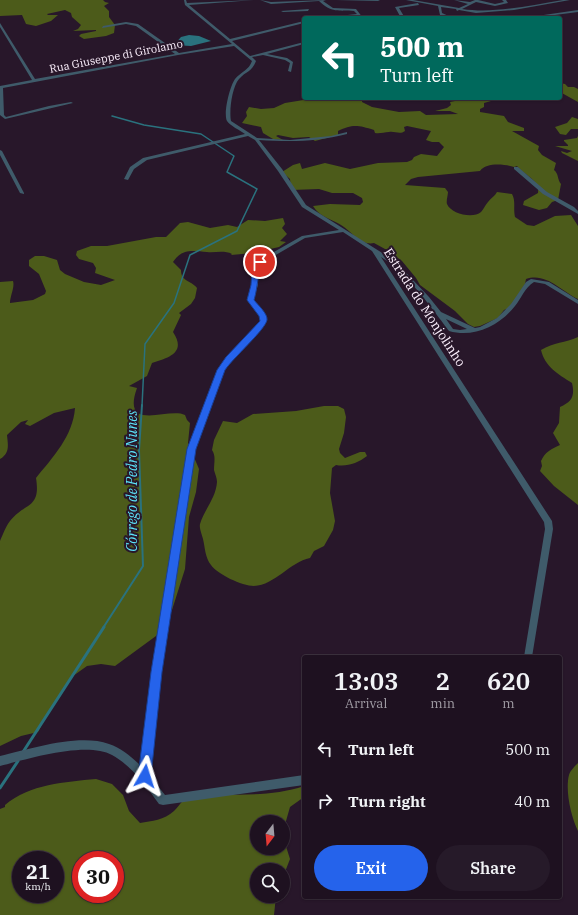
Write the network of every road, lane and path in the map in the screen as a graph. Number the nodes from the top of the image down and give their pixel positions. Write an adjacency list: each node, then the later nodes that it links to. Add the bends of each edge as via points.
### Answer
1 (252, 0): 14 (street)
2 (261, 0): 16 (street)
3 (320, 0): 4 (street); 12 (street); 25 (street, via 329,8 357,11)
4 (324, 0)
5 (338, 0): 6 (street)
6 (366, 0): 7 (street)
7 (378, 0)
8 (408, 0): 18 (street)
9 (456, 0): 17 (street)
10 (476, 0): 15 (street, via 495,5); 17 (street)
11 (569, 0): 13 (street)
12 (291, 1): 16 (street)
13 (562, 1): 21 (street, via 480,12)
14 (186, 2): 32 (street)
15 (504, 2)
16 (271, 3): 22 (street)
17 (469, 3): 21 (street)
18 (424, 4): 19 (street); 26 (street, via 397,7)
19 (439, 6): 21 (street); 27 (street, via 442,14)
20 (308, 10): 22 (street)
21 (457, 10)
22 (283, 11): 24 (street)
23 (578, 11): 28 (street)
24 (290, 16)
25 (360, 16)
26 (402, 16)
27 (446, 16)
28 (540, 16)
29 (302, 22): 32 (street)
30 (0, 24): 39 (street)
31 (103, 28): 36 (street, via 126,23 137,25)
32 (230, 40): 34 (street)
33 (302, 43): 35 (street)
34 (236, 45): 36 (street, Rua Giuseppe di Girolamo); 37 (street)
35 (262, 53): 37 (street); 38 (street, via 289,60 292,63)
36 (178, 54): 39 (street, Rua Giuseppe di Girolamo)
37 (249, 57): 43 (street, Estrada do Monjolinho, via 254,61 254,65 238,78 233,86 228,120)
38 (290, 71)
39 (34, 81): 40 (street, Rua Giuseppe di Girolamo)
40 (1, 87): 41 (street, via 2,115 5,118)
41 (71, 103)
42 (346, 133): 44 (street, via 290,141)
43 (249, 134): 44 (street, Estrada do Monjolinho); 47 (street, via 145,159 132,168)
44 (256, 139): 50 (street, Estrada do Monjolinho, via 304,206)
45 (0, 151): 48 (street)
46 (516, 168): 49 (street, via 545,193)
47 (126, 179)
48 (22, 193)
49 (578, 214)
50 (342, 231): 51 (street, Estrada do Monjolinho); 57 (street, via 304,237 260,262 255,270 250,300 264,321 222,370 192,449 156,672)
51 (374, 250): 53 (street, via 393,262); 55 (street, Estrada do Monjolinho, via 548,521 549,529)
52 (578, 302): 54 (street, via 547,283 533,280 499,319)
53 (440, 314): 54 (street); 54 (street, via 451,330)
54 (474, 330)
55 (528, 655)
56 (0, 761): 57 (street, via 87,745 106,747 117,752)
57 (145, 776): 58 (street, via 163,800)
58 (302, 780)

